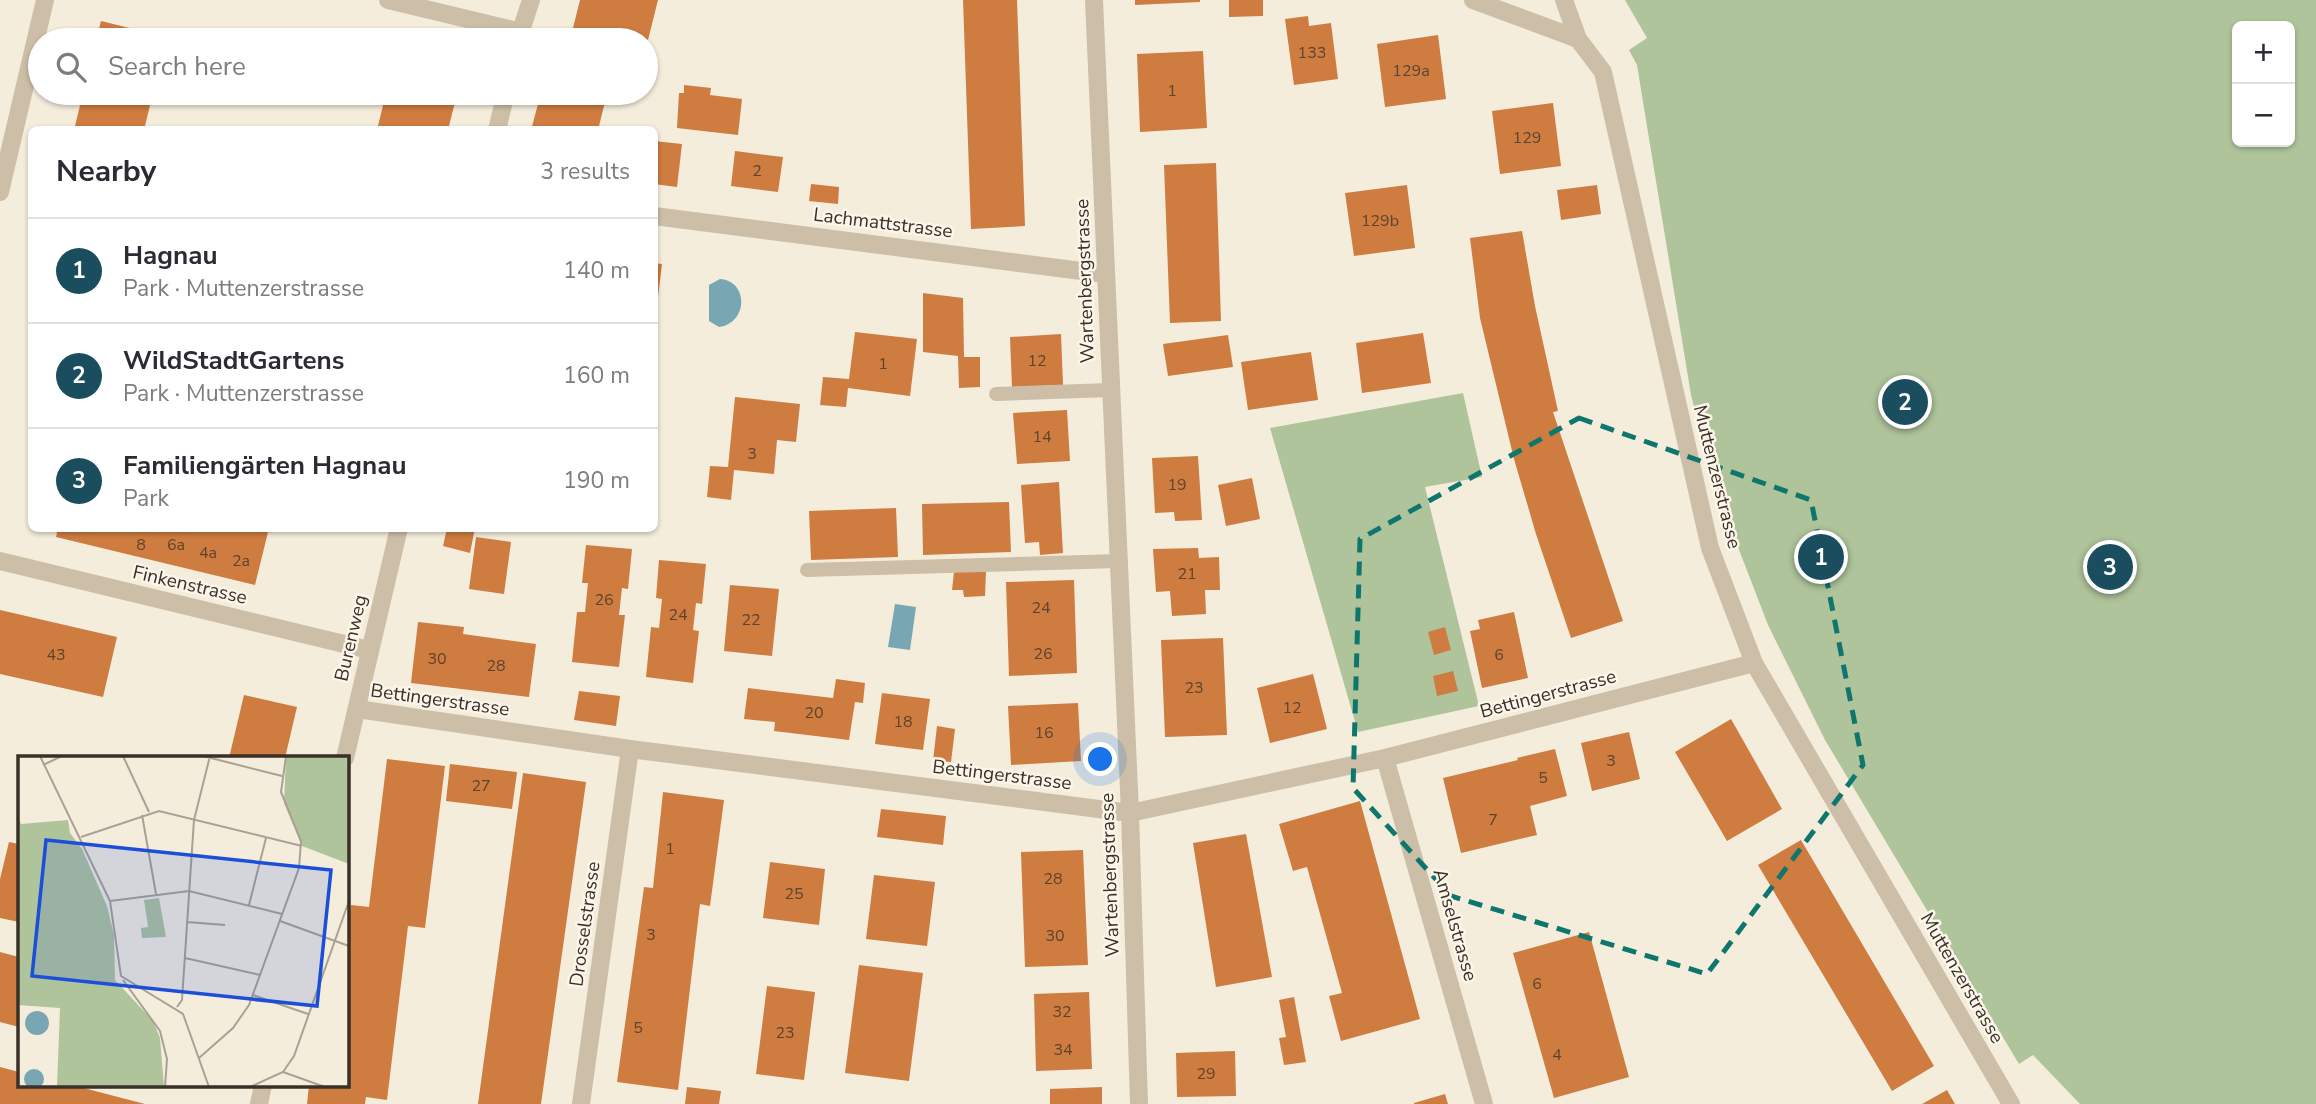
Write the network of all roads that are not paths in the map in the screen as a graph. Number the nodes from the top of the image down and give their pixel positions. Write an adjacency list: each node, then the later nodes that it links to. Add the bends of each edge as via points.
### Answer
1 (45, 0): 7 (street)
2 (388, 0): 8 (street)
3 (531, 0): 9 (street)
4 (1094, 0): 16 (street, Wartenbergstrasse)
5 (1473, 0): 10 (street)
6 (1564, 0): 10 (street, Muttenzerstrasse)
7 (38, 28)
8 (490, 28)
9 (522, 28)
10 (1578, 39): 24 (street, Muttenzerstrasse, via 1603,72 1710,548)
11 (28, 73): 14 (street)
12 (503, 105): 13 (street)
13 (498, 126)
14 (0, 192)
15 (658, 217): 16 (street, Lachmattstrasse)
16 (1105, 274): 17 (street, Wartenbergstrasse)
17 (1110, 390): 18 (lane); 21 (street, Wartenbergstrasse)
18 (996, 394)
19 (398, 532): 23 (street, Burenweg)
20 (0, 561): 23 (street, Finkenstrasse)
21 (1118, 561): 22 (lane); 29 (street, Wartenbergstrasse)
22 (807, 570)
23 (369, 650): 25 (street, Burenweg)
24 (1755, 663): 28 (street, Bettingerstrasse); 35 (street, Muttenzerstrasse)
25 (357, 709): 26 (street, Bettingerstrasse); 27 (street, Burenweg)
26 (630, 749): 29 (street, Bettingerstrasse); 32 (street, Drosselstrasse)
27 (345, 756)
28 (1385, 758): 29 (street, Bettingerstrasse); 34 (street, Amselstrasse)
29 (1130, 813): 33 (street, Wartenbergstrasse)
30 (263, 1086): 31 (street)
31 (260, 1104)
32 (581, 1104)
33 (1139, 1104)
34 (1484, 1104)
35 (2011, 1104)

